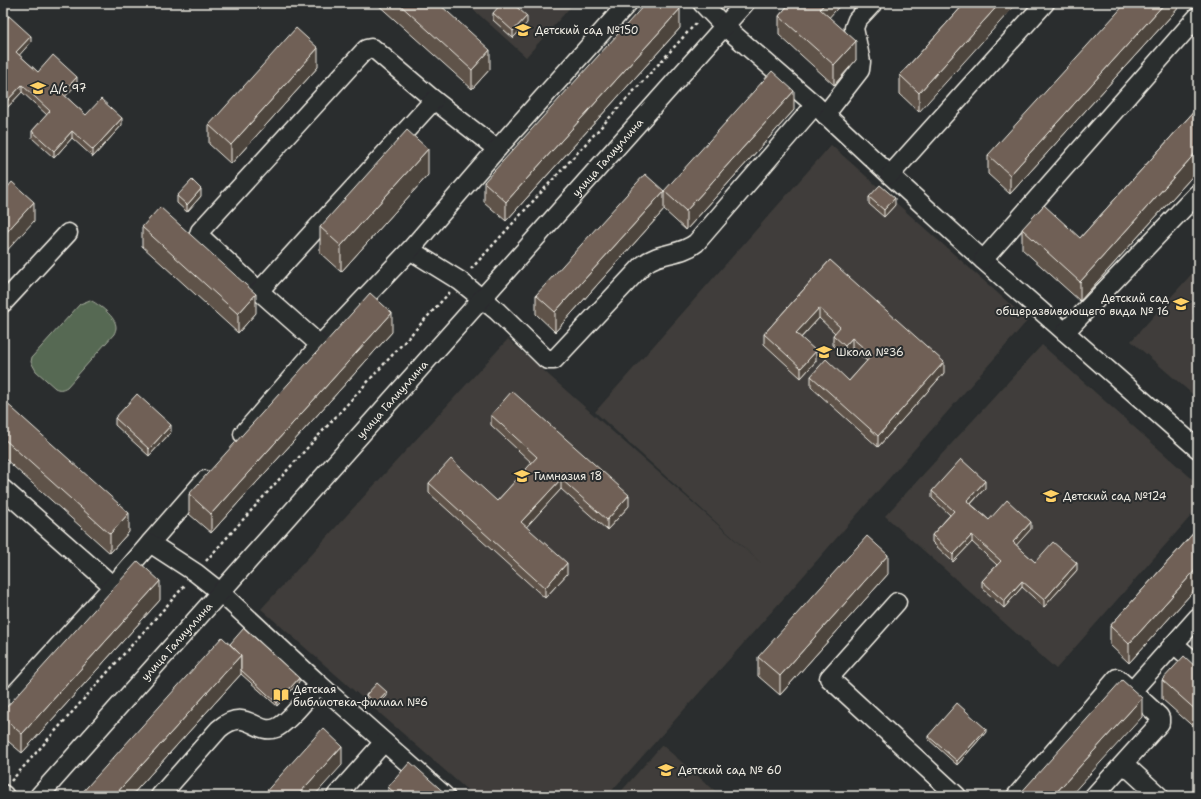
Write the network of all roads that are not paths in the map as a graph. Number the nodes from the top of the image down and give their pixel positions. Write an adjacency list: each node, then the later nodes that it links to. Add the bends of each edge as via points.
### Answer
1 (628, 3): 10 (street)
2 (745, 3): 7 (street, улица Галиуллина)
3 (873, 3): 9 (street, via 857,20 854,28 861,62 860,70)
4 (1045, 3): 11 (street)
5 (706, 6): 7 (street)
6 (1198, 16): 15 (street)
7 (724, 26): 9 (street); 17 (street, улица Галиуллина)
8 (434, 100): 10 (street); 16 (street); 16 (street, via 374,49 366,48 200,231 202,238)
9 (820, 110): 11 (street); 17 (street, via 696,243 685,250 649,260 554,360 546,359 497,311)
10 (497, 149): 14 (street)
11 (890, 175): 15 (street)
12 (1198, 193): 19 (street)
13 (68, 234): 18 (street)
14 (410, 250): 17 (street, via 460,280); 20 (street)
15 (983, 260): 19 (street)
16 (259, 291): 20 (street)
17 (481, 299): 27 (street, улица Галиуллина)
18 (3, 303)
19 (1065, 332): 22 (street)
20 (320, 345): 21 (street)
21 (235, 444)
22 (1198, 449)
23 (215, 468): 25 (street)
24 (3, 489): 26 (street)
25 (150, 543): 26 (street); 27 (street, via 196,572)
26 (113, 586): 34 (street)
27 (220, 592): 32 (street); 37 (street, улица Галиуллина)
28 (898, 602): 41 (street, via 829,678)
29 (1198, 617): 30 (street)
30 (1174, 644): 31 (street); 33 (street)
31 (1198, 665)
32 (319, 684): 35 (street); 38 (street, via 285,722 276,728 269,729 242,720 225,724)
33 (1132, 691): 36 (street, via 1161,720); 42 (street, via 1117,678)
34 (3, 707)
35 (384, 742): 39 (street); 40 (street)
36 (1124, 764): 43 (street); 44 (street)
37 (39, 796)
38 (160, 796)
39 (336, 796)
40 (445, 796)
41 (957, 796)
42 (1016, 796)
43 (1094, 796)
44 (1159, 796)

